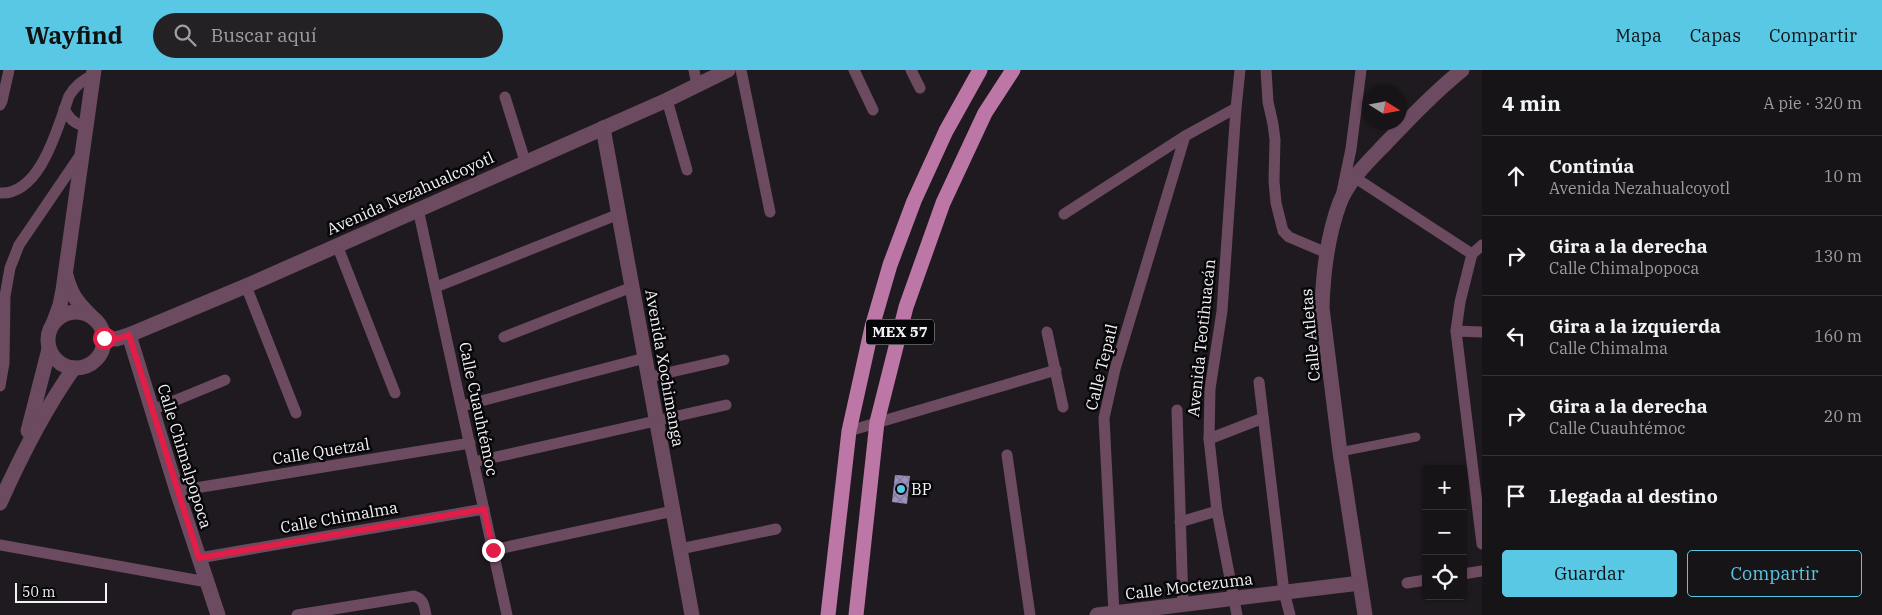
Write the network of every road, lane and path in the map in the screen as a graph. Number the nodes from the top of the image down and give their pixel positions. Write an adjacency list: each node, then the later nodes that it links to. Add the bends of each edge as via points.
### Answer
1 (9, 70): 18 (street)
2 (694, 70): 14 (street)
3 (728, 70): 14 (street, Avenida Nezahualcoyotl)
4 (741, 70): 32 (street)
5 (854, 70): 21 (street)
6 (910, 70): 15 (street)
7 (980, 70): 70 (main road, MEX 57, via 946,130 890,265)
8 (1014, 70): 69 (main road, MEX 57, via 986,113 943,203 906,307)
9 (1240, 70): 19 (street, Avenida Teotihuacán)
10 (1266, 70): 37 (street, via 1275,140 1276,203 1283,231 1289,237)
11 (1361, 70): 30 (street, via 1351,149)
12 (1462, 70): 28 (street, Calle Atletas, via 1437,90)
13 (93, 72): 20 (street, via 74,88); 22 (street)
14 (697, 86): 17 (street, Avenida Nezahualcoyotl)
15 (920, 88)
16 (505, 97): 26 (street)
17 (667, 100): 23 (street, Avenida Nezahualcoyotl); 27 (street)
18 (0, 105)
19 (1236, 108): 24 (street); 72 (street, Avenida Teotihuacán, via 1222,311 1210,389)
20 (64, 109): 22 (street, via 76,124); 29 (street, via 46,158 31,179 20,188)
21 (873, 110)
22 (86, 126): 25 (street)
23 (603, 128): 26 (street, Avenida Nezahualcoyotl); 33 (street, Avenida Xochimanga)
24 (1185, 136): 34 (street); 102 (street, Calle Tepatl, via 1115,369 1104,418)
25 (82, 153): 39 (street); 59 (street, via 19,245 10,268 5,296 4,364)
26 (525, 161): 31 (street, Avenida Nezahualcoyotl)
27 (687, 170)
28 (1354, 177): 30 (street, Calle Atletas); 38 (street)
29 (0, 193)
30 (1340, 202): 37 (street, Calle Atletas)
31 (418, 209): 35 (street, Avenida Nezahualcoyotl); 41 (street, Calle Cuauhtémoc)
32 (770, 212)
33 (619, 214): 41 (street); 42 (street, Avenida Xochimanga)
34 (1064, 214)
35 (337, 245): 40 (street, Avenida Nezahualcoyotl); 60 (street)
36 (1482, 245): 38 (street)
37 (1327, 253): 75 (street, Calle Atletas, via 1322,308)
38 (1472, 254): 45 (street)
39 (65, 269): 43 (street, via 75,300); 44 (street, via 60,305)
40 (246, 286): 48 (street, Avenida Nezahualcoyotl); 66 (street)
41 (436, 287): 62 (street, Calle Cuauhtémoc)
42 (632, 287): 49 (street); 52 (street, Avenida Xochimanga)
43 (91, 317): 44 (street, via 70,313); 50 (street, via 98,322)
44 (53, 324): 51 (street, via 48,341)
45 (1456, 331): 47 (street); 85 (street)
46 (1047, 332): 55 (street)
47 (1482, 332)
48 (129, 335): 50 (street, Avenida Nezahualcoyotl); 64 (street, Calle Chimalpopoca)
49 (504, 337)
50 (104, 338): 54 (street, via 103,348 92,363)
51 (50, 349): 54 (street, via 55,359); 74 (street)
52 (645, 358): 56 (street, Avenida Xochimanga); 62 (street)
53 (724, 360): 56 (street)
54 (74, 368): 74 (street)
55 (1056, 370): 63 (street); 69 (street)
56 (649, 378): 68 (street, Avenida Xochimanga)
57 (225, 380): 64 (street)
58 (1259, 382): 67 (street)
59 (0, 386)
60 (395, 393)
61 (726, 404): 68 (street)
62 (462, 406): 73 (street, Calle Cuauhtémoc)
63 (1063, 407)
64 (152, 410): 78 (street, Calle Chimalpopoca)
65 (1177, 410): 83 (street)
66 (296, 414)
67 (1263, 418): 72 (street); 97 (street)
68 (656, 421): 77 (street); 81 (street, Avenida Xochimanga)
69 (877, 422): 70 (street); 109 (main road, MEX 57)
70 (848, 431): 108 (main road, MEX 57)
71 (1416, 437): 75 (street)
72 (1209, 439): 82 (street, Avenida Teotihuacán)
73 (470, 443): 77 (street, Calle Cuauhtémoc); 78 (street, Calle Quetzal)
74 (22, 452): 79 (street)
75 (1340, 452): 87 (street, Calle Atletas)
76 (1007, 455): 110 (street)
77 (474, 462): 80 (street, Calle Cuauhtémoc)
78 (177, 491): 90 (street, Calle Chimalpopoca)
79 (0, 503)
80 (484, 509): 88 (street, Calle Cuauhtémoc); 90 (street, Calle Chimalma)
81 (673, 511): 88 (street); 89 (street, Avenida Xochimanga)
82 (1217, 511): 83 (street); 98 (street, Avenida Teotihuacán)
83 (1180, 522): 99 (street)
84 (776, 529): 89 (street)
85 (1482, 544)
86 (0, 545): 94 (street)
87 (1354, 547): 96 (street, via 1348,557); 115 (street, Calle Atletas)
88 (493, 550): 106 (street, Calle Cuauhtémoc)
89 (680, 550): 107 (street, Avenida Xochimanga)
90 (199, 558): 94 (street, Calle Chimalpopoca)
91 (1482, 571): 92 (street)
92 (1467, 573)
93 (1422, 581): 95 (street)
94 (207, 582): 103 (street, Calle Chimalpopoca)
95 (1407, 583)
96 (1352, 584): 97 (street, Calle Moctezuma); 114 (street)
97 (1284, 592): 98 (street, Calle Moctezuma); 113 (street)
98 (1234, 599): 99 (street, Calle Moctezuma); 112 (street, Avenida Teotihuacán)
99 (1183, 604): 101 (street, Calle Moctezuma)
100 (335, 612): 104 (street); 105 (street, via 414,596 423,602)
101 (1147, 612): 102 (street, Calle Moctezuma)
102 (1114, 613): 111 (street, Calle Moctezuma)
103 (218, 615)
104 (297, 615)
105 (426, 615)
106 (507, 615)
107 (692, 615)
108 (828, 615)
109 (856, 615)
110 (1030, 615)
111 (1097, 615)
112 (1237, 615)
113 (1290, 615)
114 (1358, 615)
115 (1365, 615)

